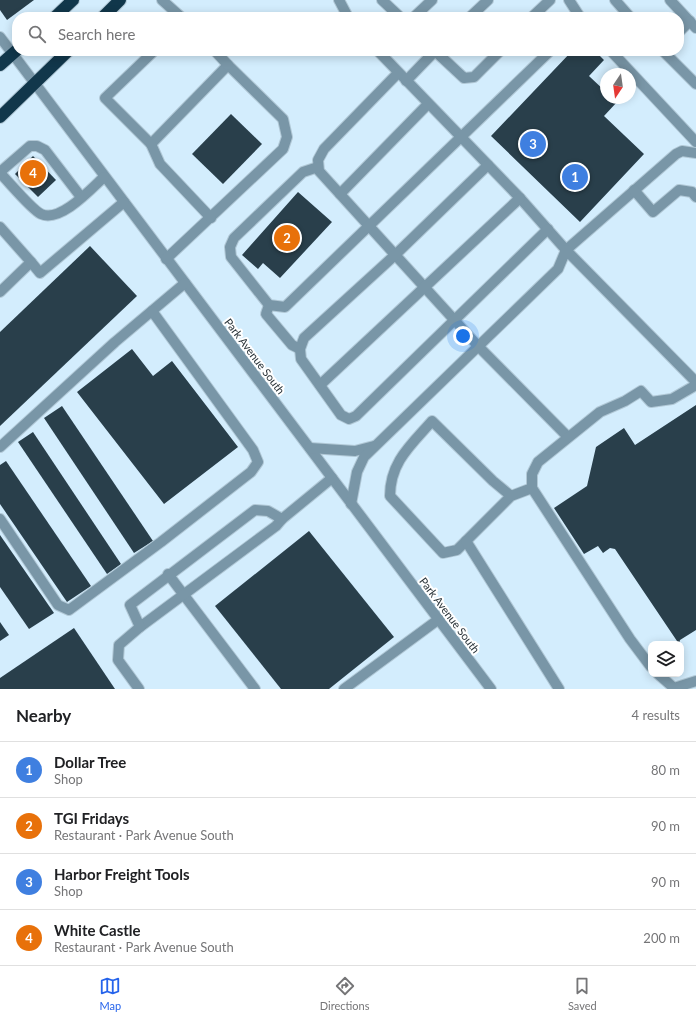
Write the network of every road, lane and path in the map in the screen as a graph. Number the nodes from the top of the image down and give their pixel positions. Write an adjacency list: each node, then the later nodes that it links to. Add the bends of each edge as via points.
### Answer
1 (73, 0): 12 (highway)
2 (120, 0): 13 (highway)
3 (162, 0): 14 (street)
4 (339, 0): 15 (street)
5 (382, 0): 16 (street)
6 (432, 0): 17 (street)
7 (488, 0): 18 (street)
8 (550, 0): 19 (street)
9 (569, 0): 20 (street)
10 (615, 0): 21 (street)
11 (670, 0): 22 (street)
12 (60, 12)
13 (108, 12)
14 (176, 12)
15 (345, 12)
16 (395, 12)
17 (419, 12)
18 (475, 12)
19 (537, 12)
20 (577, 12)
21 (626, 12)
22 (681, 12)
23 (684, 15): 24 (street)
24 (693, 25): 25 (street)
25 (684, 30)
26 (0, 37): 27 (street, Park Avenue South)
27 (12, 50)
28 (12, 54): 40 (highway)
29 (16, 56): 44 (street, Park Avenue South)
30 (63, 56): 44 (highway)
31 (149, 56): 50 (street, via 105,98)
32 (220, 56): 41 (street)
33 (383, 56): 42 (street)
34 (430, 56): 43 (street)
35 (440, 56): 36 (street, via 464,78 474,78)
36 (495, 56)
37 (545, 56): 48 (street)
38 (616, 56): 49 (street)
39 (668, 56): 45 (street)
40 (0, 65)
41 (228, 65): 50 (street); 62 (street, via 283,119 287,137 283,149)
42 (398, 73): 43 (street); 53 (street, via 324,149)
43 (406, 81): 46 (street)
44 (34, 84): 47 (highway); 55 (street, Park Avenue South)
45 (696, 84)
46 (428, 104): 48 (street); 57 (street)
47 (0, 117)
48 (462, 138): 52 (street); 63 (street)
49 (696, 142)
50 (151, 144): 62 (street, via 160,164)
51 (696, 153): 56 (street, via 682,151 676,154)
52 (488, 165): 60 (street); 67 (street)
53 (318, 166): 57 (street, via 319,171); 73 (street, via 303,172 234,238 230,247 231,257)
54 (0, 172): 58 (street, via 43,215 59,214); 58 (street, via 30,146 37,146 47,152)
55 (104, 177): 58 (street); 61 (street, Park Avenue South)
56 (634, 190): 59 (street, via 653,212 679,190 692,192); 66 (street)
57 (340, 194): 63 (street)
58 (81, 197)
59 (696, 197)
60 (520, 198): 65 (street); 71 (street)
61 (124, 202): 68 (street, Park Avenue South); 69 (street, via 40,273)
62 (211, 218): 68 (street)
63 (369, 225): 67 (street); 73 (street, via 285,306)
64 (0, 227): 69 (street)
65 (548, 229): 66 (street); 75 (street)
66 (566, 250): 76 (street, via 558,269); 78 (street)
67 (395, 255): 71 (street); 77 (street, via 316,326 304,338)
68 (166, 259): 70 (street, Park Avenue South)
69 (30, 262): 72 (street)
70 (185, 283): 74 (street); 83 (street, Park Avenue South)
71 (424, 287): 75 (street); 79 (street)
72 (0, 292)
73 (269, 305): 77 (street, via 266,314 292,345)
74 (152, 311): 82 (street); 88 (street, via 253,450 258,462 251,472 69,610 58,605)
75 (454, 321): 76 (street); 79 (street, via 356,416 349,419 341,415)
76 (478, 346): 80 (street); 81 (street)
77 (300, 349): 79 (street, via 301,359)
78 (696, 384): 80 (street, via 672,399 651,402 641,391 600,412)
79 (320, 385)
80 (568, 437): 85 (street, via 538,462 532,474)
81 (374, 446): 83 (street, via 355,451); 87 (street, via 360,465)
82 (0, 447)
83 (310, 448): 84 (street, Park Avenue South)
84 (332, 478): 87 (street, Park Avenue South); 89 (street)
85 (532, 488): 86 (street); 95 (street, via 630,640)
86 (511, 496): 90 (street); 90 (street, via 432,421 404,452 396,465 390,496 444,553 457,550)
87 (351, 504): 93 (street, Park Avenue South)
88 (0, 519)
89 (282, 519): 91 (street, via 268,511 255,510); 92 (street)
90 (466, 541): 103 (street)
91 (168, 574): 92 (street); 94 (street, via 130,605)
92 (183, 596): 94 (street); 100 (street)
93 (439, 619): 101 (street); 102 (street, Park Avenue South)
94 (140, 627): 99 (street, via 119,645 118,660)
95 (648, 663)
96 (661, 677): 98 (street)
97 (696, 681): 98 (street)
98 (672, 688)
99 (139, 689)
100 (255, 689)
101 (344, 689)
102 (491, 689)
103 (559, 689)

